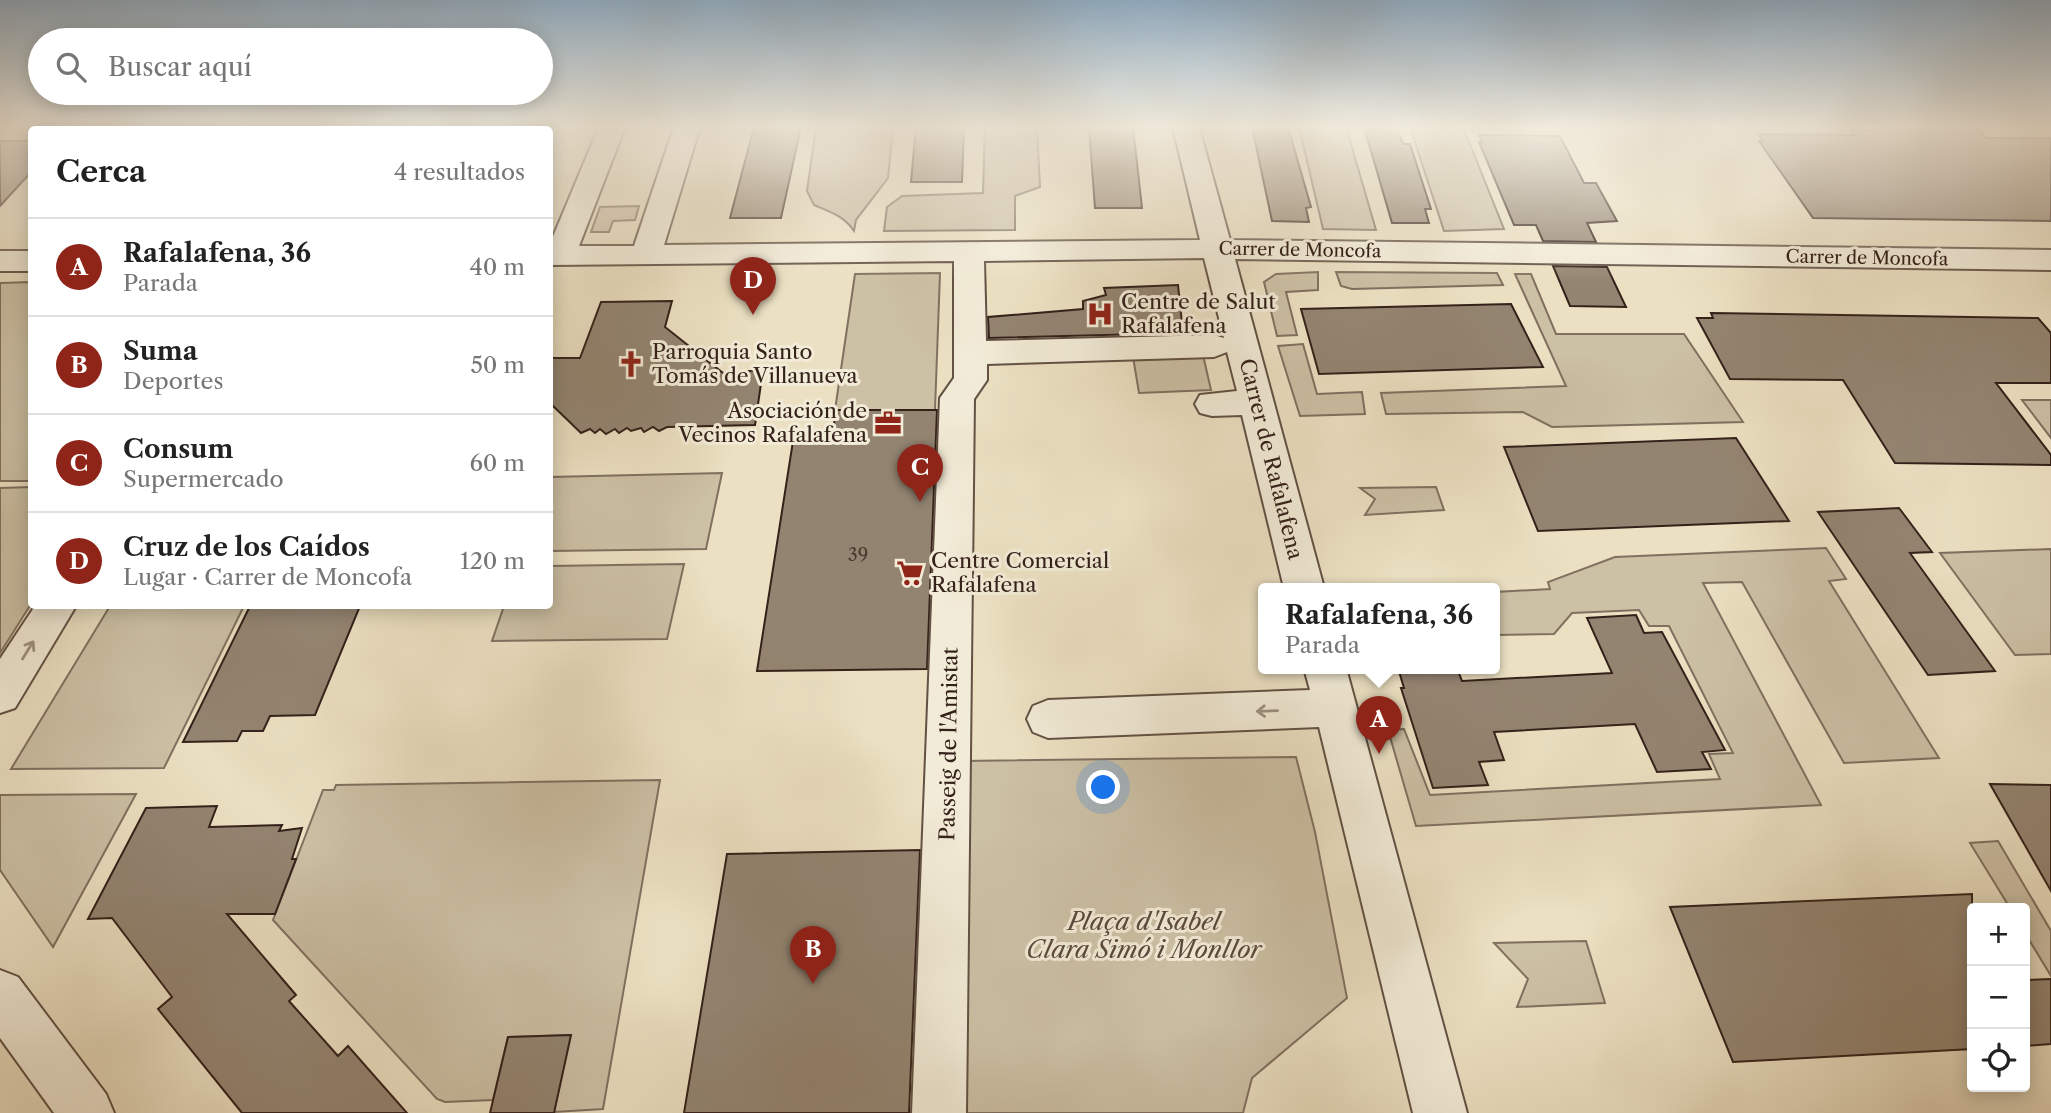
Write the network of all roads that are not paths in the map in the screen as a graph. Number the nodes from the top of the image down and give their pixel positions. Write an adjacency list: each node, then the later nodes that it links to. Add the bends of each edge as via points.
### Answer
1 (589, 179): 6 (street)
2 (670, 179): 7 (street)
3 (1199, 179): 4 (street, Carrer de Rafalafena)
4 (1216, 249): 5 (street, Carrer de Moncofa); 8 (street, Carrer de Moncofa); 14 (street, Carrer de Rafalafena)
5 (968, 251): 7 (street, Carrer de Moncofa); 12 (street)
6 (555, 255): 7 (street, Carrer de Moncofa)
7 (646, 255)
8 (2051, 260)
9 (0, 261): 10 (street)
10 (28, 261)
11 (1214, 346): 12 (street)
12 (970, 366): 13 (street); 23 (street, Passeig de l'Amistat, via 957,398)
13 (1134, 375)
14 (1256, 402): 15 (street); 16 (street, Carrer de Rafalafena)
15 (1212, 404)
16 (1303, 583)
17 (54, 609): 19 (street, one-way to 17)
18 (1330, 688): 20 (street, one-way to 20); 24 (street)
19 (0, 695)
20 (1048, 719)
21 (0, 995): 22 (street)
22 (87, 1113)
23 (939, 1113)
24 (1440, 1113)

